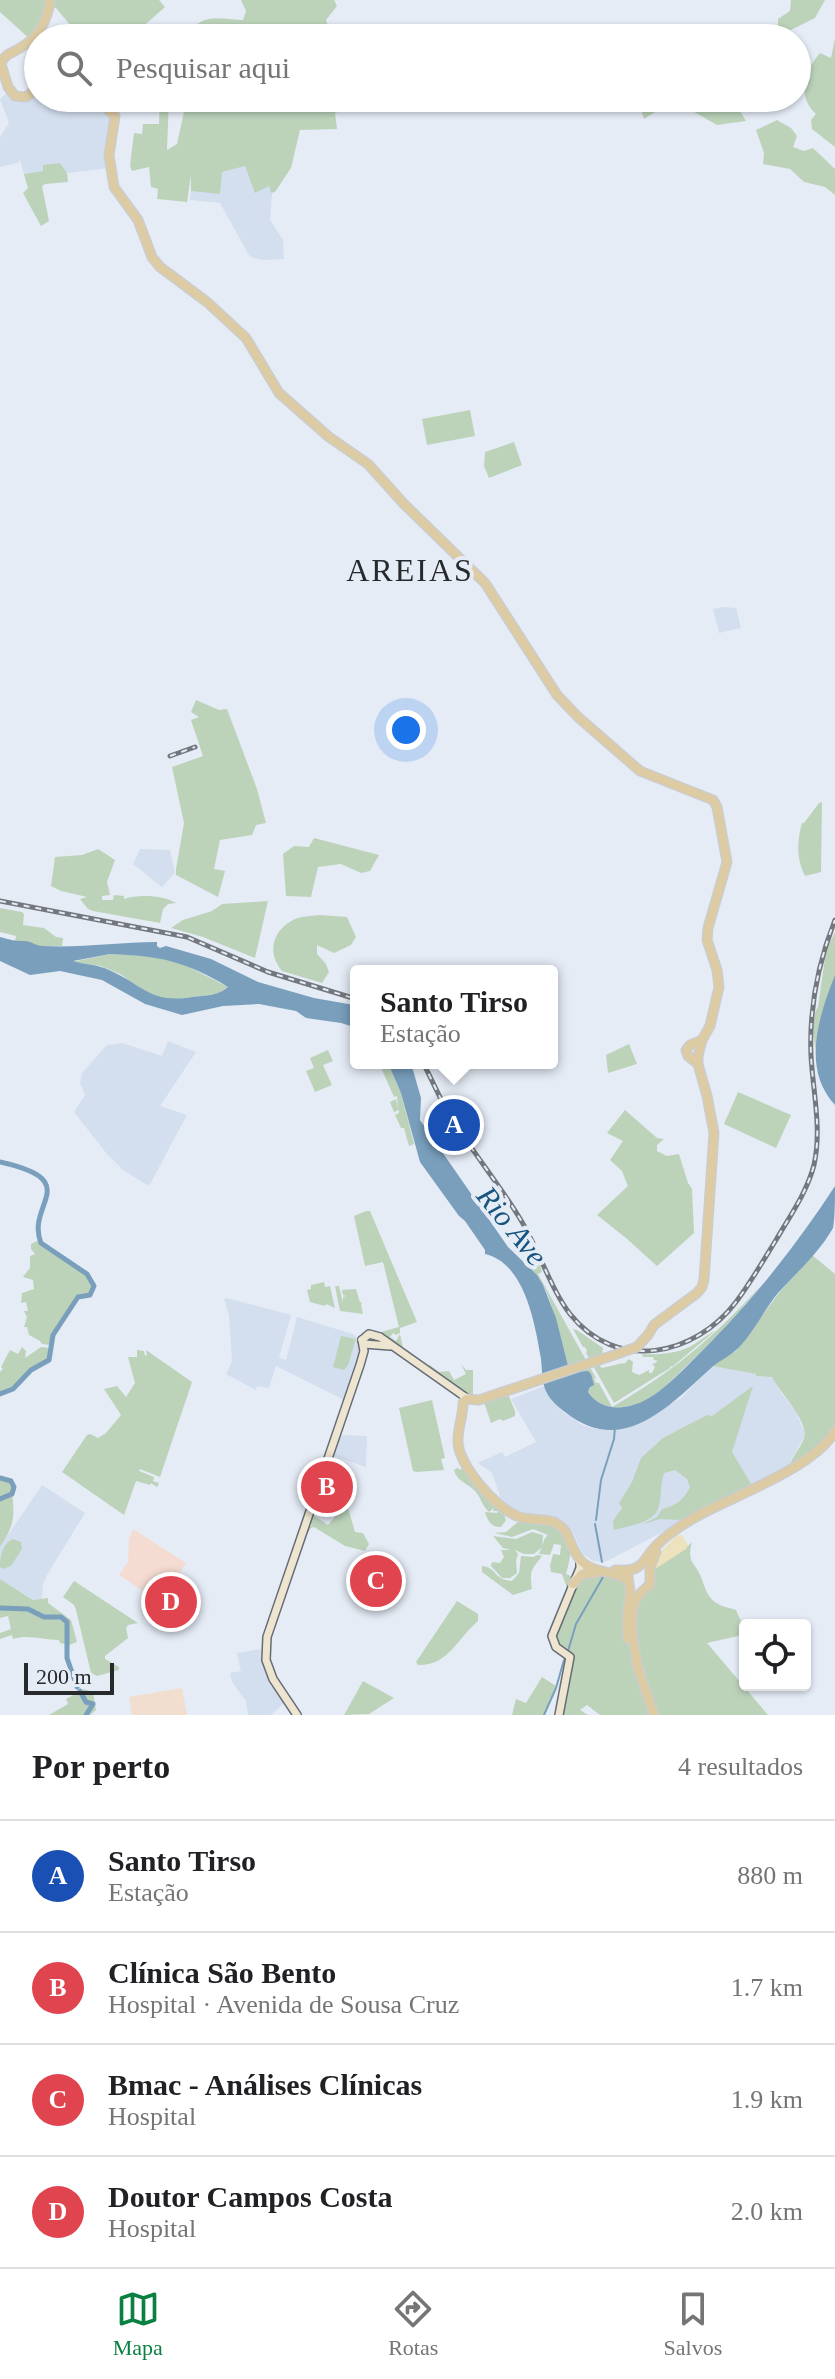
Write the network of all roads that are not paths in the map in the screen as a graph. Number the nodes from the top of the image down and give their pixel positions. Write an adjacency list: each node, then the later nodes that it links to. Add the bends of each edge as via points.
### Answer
1 (50, 0): 2 (main road)
2 (43, 24)
3 (24, 45): 4 (main road, via 1,64 15,96)
4 (24, 97)
5 (111, 112): 8 (main road, bridge, via 115,116 111,177 160,267 246,338 279,393 361,459 485,583 557,695 578,717 640,771 713,800 717,807 727,862 708,932 719,981 710,1026 698,1052 714,1133 702,1287 654,1325 637,1347)
6 (366, 1346): 7 (main road); 7 (main road, via 364,1336 371,1335); 19 (main road, via 269,1643 266,1660 273,1679)
7 (392, 1346): 8 (main road)
8 (468, 1401): 11 (main road, via 458,1443 473,1477 508,1511 556,1523)
9 (835, 1431): 10 (main road, via 810,1459)
10 (685, 1523): 12 (main road); 14 (main road, via 656,1552)
11 (581, 1559): 13 (main road); 13 (main road); 16 (main road)
12 (635, 1569): 13 (main road); 14 (main road, via 644,1569); 15 (main road)
13 (611, 1572): 15 (main road); 16 (main road, via 585,1573)
14 (651, 1578): 17 (main road)
15 (628, 1582): 17 (main road, via 636,1591); 18 (main road, via 628,1637)
16 (573, 1584): 20 (main road, via 552,1636 556,1647 570,1657)
17 (644, 1590): 18 (main road, via 635,1602 633,1621)
18 (638, 1668): 21 (main road)
19 (298, 1715)
20 (559, 1715)
21 (654, 1715)

